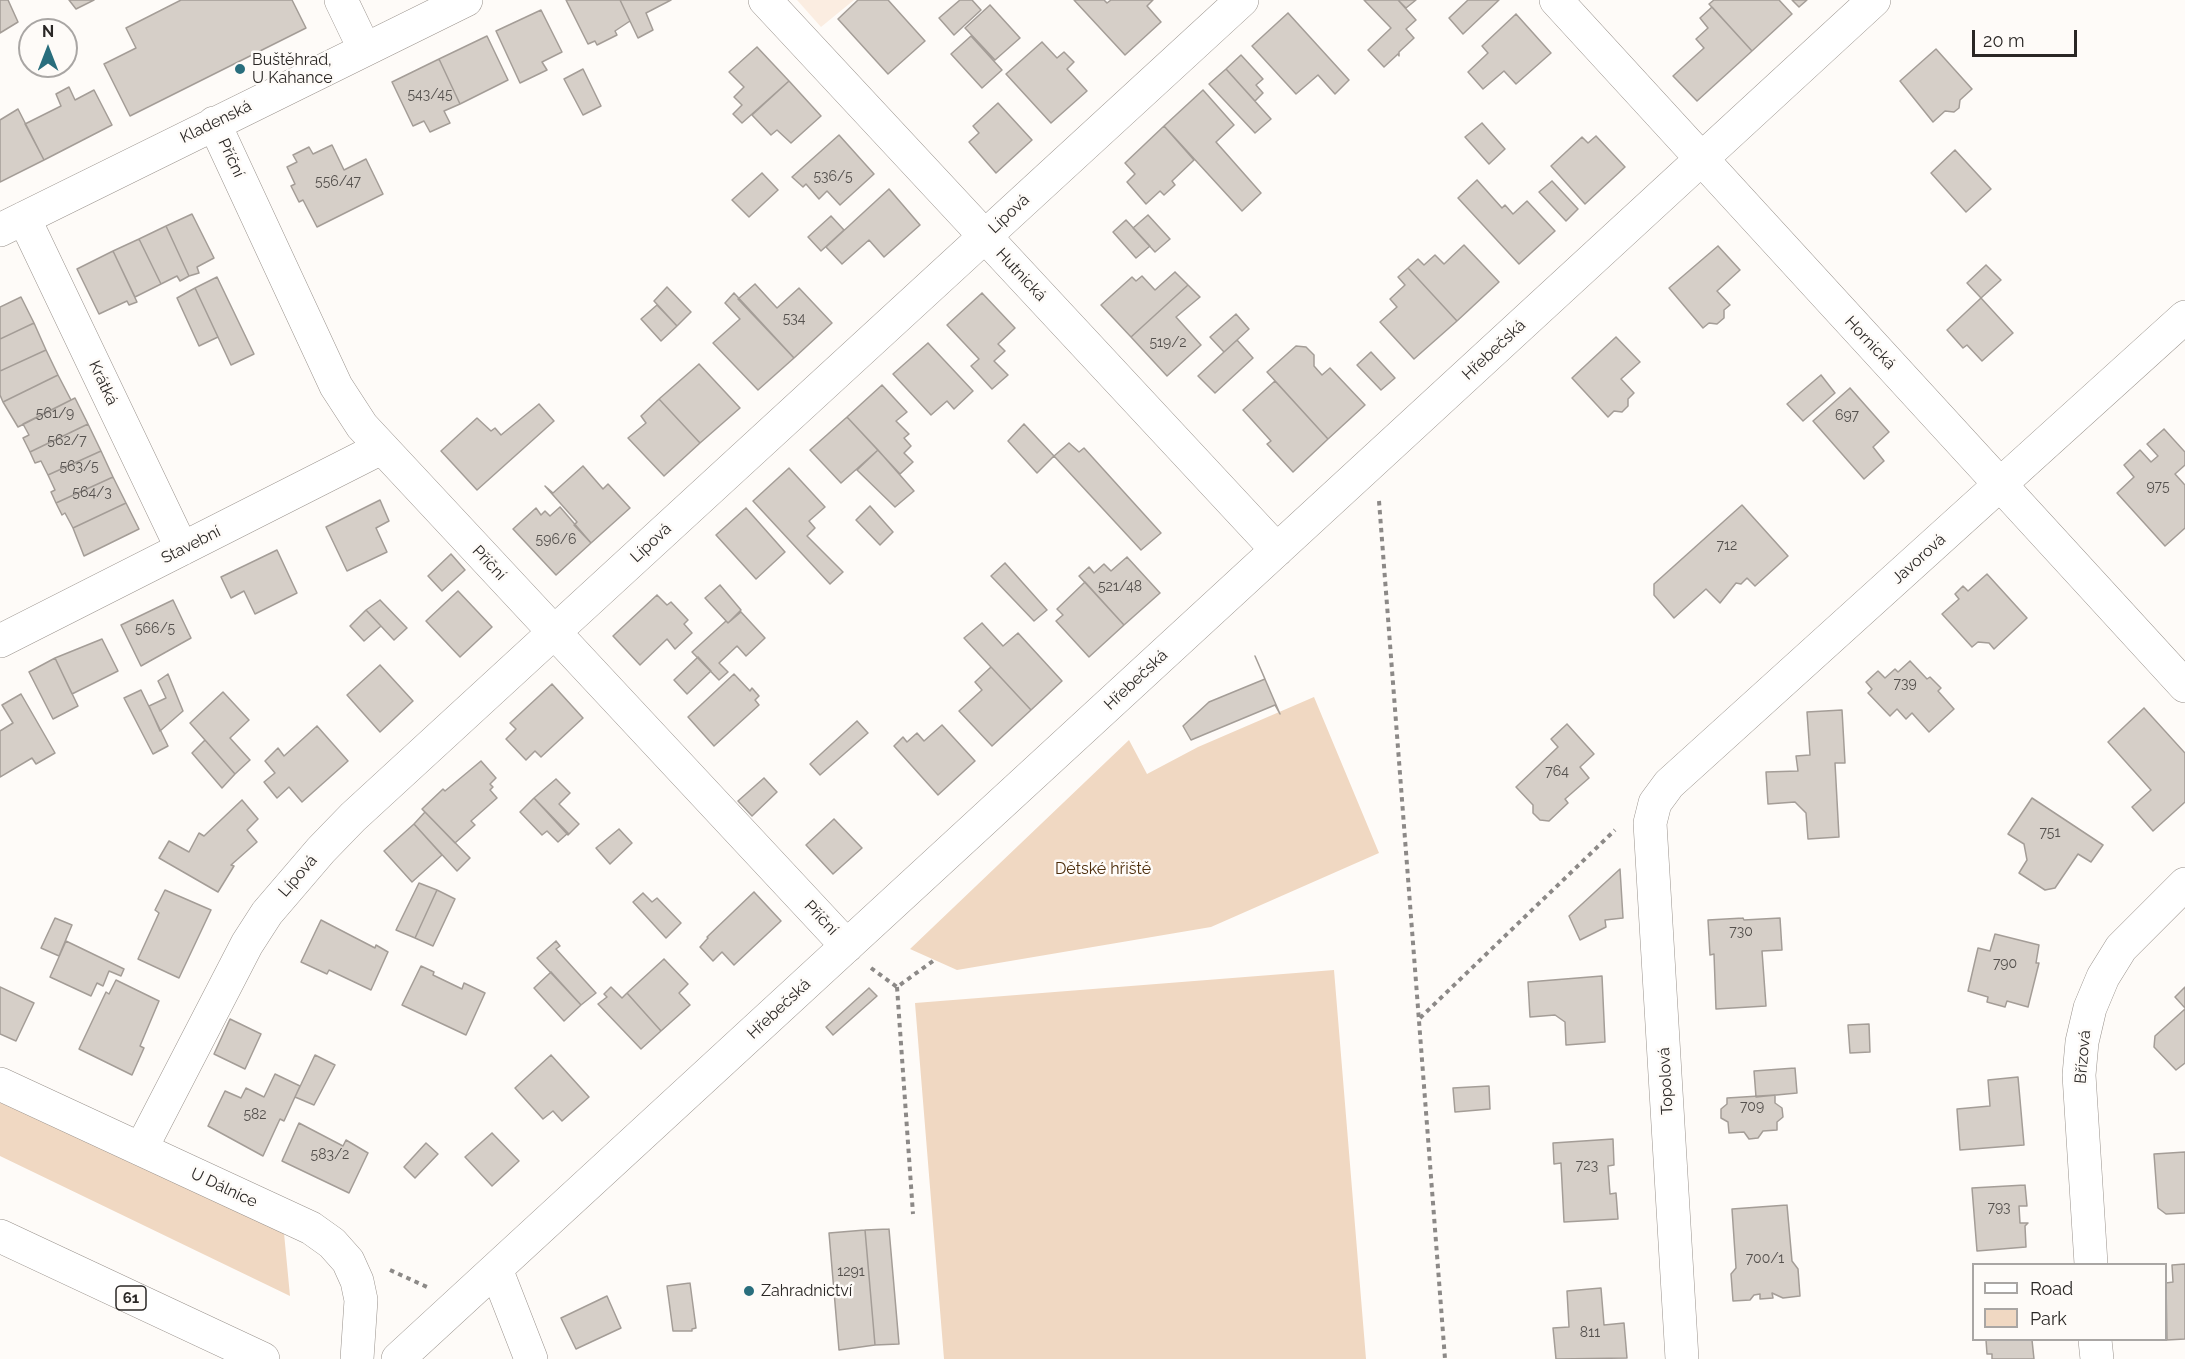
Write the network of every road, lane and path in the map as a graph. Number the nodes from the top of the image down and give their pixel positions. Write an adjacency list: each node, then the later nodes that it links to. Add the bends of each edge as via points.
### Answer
1 (341, 0): 7 (street)
2 (466, 0): 7 (street, Kladenská)
3 (765, 0): 11 (street, Hutnická)
4 (1242, 0): 11 (street, Lípová)
5 (1556, 0): 9 (street, Hornická)
6 (1874, 0): 9 (street, Hřebečská)
7 (364, 48): 8 (street, Kladenská)
8 (214, 123): 10 (street, Kladenská); 13 (street, Příční, via 336,386)
9 (1701, 159): 14 (street, Hřebečská); 15 (street, Hornická)
10 (12, 224): 16 (street, Krátká)
11 (985, 236): 17 (street, Hutnická); 18 (street, Lípová)
12 (2185, 317): 15 (street, Javorová)
13 (381, 448): 16 (street, Stavební); 18 (street, Příční)
14 (1376, 459): 17 (street, Hřebečská); 27 (path)
15 (2001, 486): 20 (street, Hornická); 21 (street, Javorová, via 1669,784)
16 (182, 549): 19 (street, Stavební)
17 (1277, 550): 23 (street, Hřebečská)
18 (554, 632): 23 (street, Příční); 29 (street, Lípová, via 353,817 291,883 248,944)
19 (0, 641)
20 (2185, 686)
21 (1655, 803): 27 (path, via 1620,825); 42 (street, Topolová, via 1650,823)
22 (2185, 884): 32 (street, Břízová, via 2121,948 2099,987 2082,1042 2079,1075)
23 (847, 946): 34 (street, Hřebečská)
24 (933, 961): 26 (path)
25 (881, 977): 26 (path)
26 (897, 987): 30 (path)
27 (1420, 1018): 41 (path)
28 (0, 1084): 29 (street, U Dálnice)
29 (141, 1149): 38 (street, U Dálnice, via 311,1228 332,1243 348,1261 357,1281 361,1300)
30 (913, 1214)
31 (0, 1236): 37 (street, 61)
32 (2091, 1263)
33 (384, 1267): 35 (path)
34 (496, 1269): 35 (street, Hřebečská); 40 (street)
35 (461, 1301): 39 (street, Hřebečská)
36 (2096, 1341): 43 (street)
37 (263, 1359)
38 (357, 1359)
39 (398, 1359)
40 (531, 1359)
41 (1445, 1359)
42 (1682, 1359)
43 (2097, 1359)

